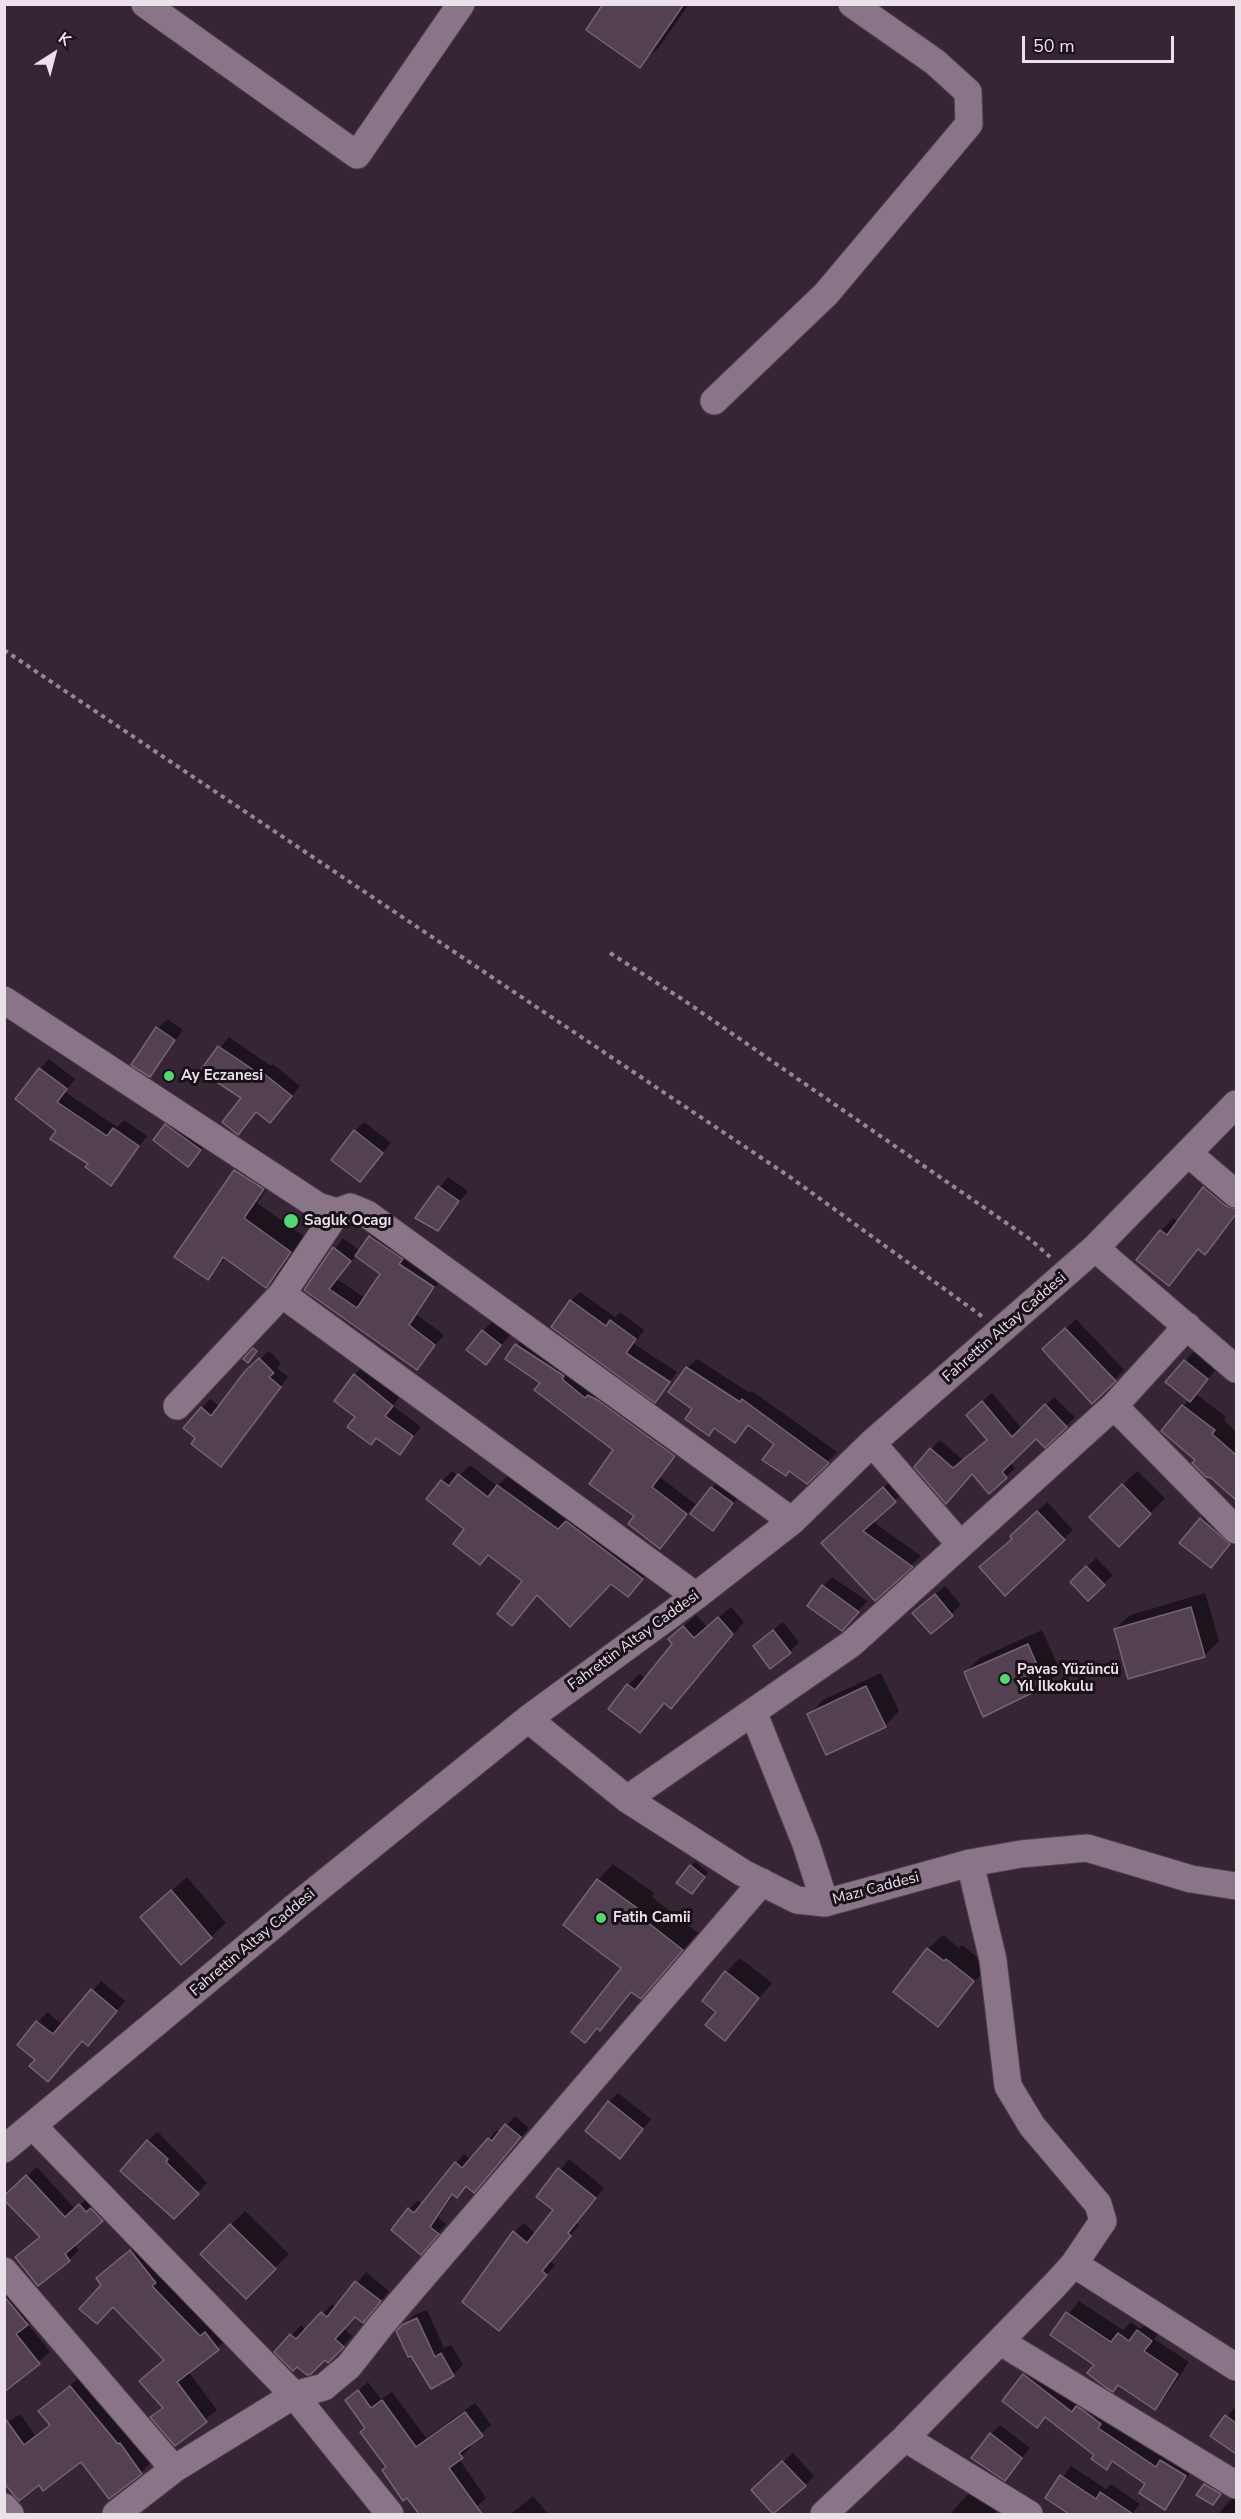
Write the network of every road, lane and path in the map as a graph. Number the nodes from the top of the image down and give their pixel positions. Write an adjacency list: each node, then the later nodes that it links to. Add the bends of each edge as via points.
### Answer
1 (145, 4): 2 (street, via 357,154)
2 (461, 4)
3 (852, 4): 4 (street, via 935,62 969,92 969,124 826,294)
4 (714, 401)
5 (4, 650): 16 (path, via 741,1143)
6 (610, 953): 13 (path, via 1031,1240)
7 (4, 1000): 11 (street, via 318,1206)
8 (1236, 1104): 9 (street, Fahrettin Altay Caddesi)
9 (1189, 1154): 10 (street); 12 (street, Fahrettin Altay Caddesi)
10 (1236, 1194)
11 (337, 1212): 14 (street); 21 (street, via 350,1207 367,1214)
12 (1095, 1248): 13 (street, Fahrettin Altay Caddesi); 15 (street)
13 (1069, 1273): 16 (street, Fahrettin Altay Caddesi)
14 (282, 1294): 18 (street); 24 (street)
15 (1187, 1326): 17 (street); 19 (street)
16 (1002, 1331): 20 (street, Fahrettin Altay Caddesi)
17 (1236, 1369)
18 (177, 1406)
19 (1114, 1406): 22 (street); 23 (street)
20 (872, 1443): 21 (street, Fahrettin Altay Caddesi); 23 (street)
21 (792, 1521): 24 (street, Fahrettin Altay Caddesi)
22 (1236, 1530)
23 (960, 1544): 25 (street, via 851,1644)
24 (696, 1596): 26 (street, Fahrettin Altay Caddesi)
25 (754, 1714): 27 (street); 31 (street)
26 (528, 1719): 27 (street, Mazı Caddesi); 32 (street, Fahrettin Altay Caddesi)
27 (627, 1799): 29 (street, Mazı Caddesi)
28 (970, 1863): 30 (street, Mazı Caddesi, via 1087,1848 1191,1879); 31 (street, Mazı Caddesi); 34 (street, via 993,1960 1008,2086 1032,2126 1098,2204 1103,2221)
29 (762, 1882): 31 (street, Mazı Caddesi, via 797,1900); 38 (street, via 349,2366 324,2387)
30 (1236, 1886)
31 (825, 1903)
32 (33, 2126): 33 (street, Fahrettin Altay Caddesi); 38 (street)
33 (4, 2149)
34 (1074, 2264): 36 (street); 37 (street)
35 (4, 2271): 40 (street)
36 (1001, 2342): 39 (street); 41 (street)
37 (1236, 2367)
38 (294, 2394): 40 (street); 46 (street)
39 (904, 2438): 43 (street); 47 (street)
40 (174, 2469): 45 (street)
41 (1236, 2485)
42 (4, 2507): 44 (street)
43 (829, 2513)
44 (10, 2514)
45 (116, 2514)
46 (390, 2514)
47 (1029, 2514)

